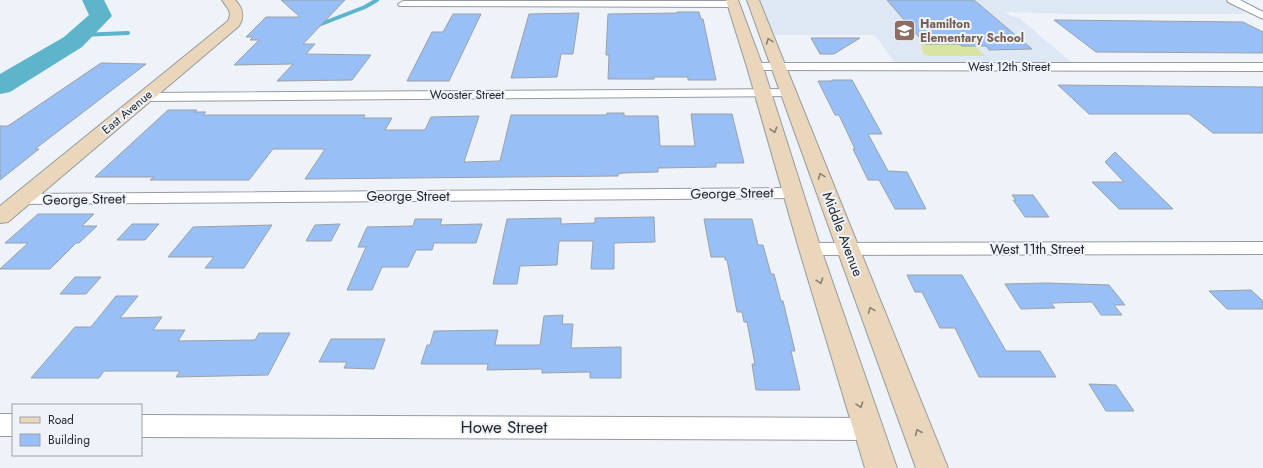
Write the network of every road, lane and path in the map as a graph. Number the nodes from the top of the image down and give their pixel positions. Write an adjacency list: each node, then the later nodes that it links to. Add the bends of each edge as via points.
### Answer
1 (228, 0): 11 (main road, East Avenue, via 235,7 237,16 234,23)
2 (1232, 0): 5 (street)
3 (739, 1): 4 (street); 6 (main road); 7 (main road, Middle Avenue, one-way to 3)
4 (403, 4)
5 (1263, 16)
6 (755, 67): 7 (street, West 12th Street); 9 (main road)
7 (779, 67): 8 (street, West 12th Street); 10 (main road, Middle Avenue)
8 (1263, 67)
9 (763, 93): 10 (street, Wooster Street); 11 (street, Wooster Street); 12 (main road, one-way to 12)
10 (789, 93): 17 (main road, Middle Avenue, one-way to 10)
11 (145, 97): 13 (main road, East Avenue)
12 (794, 193): 13 (street, George Street); 16 (main road)
13 (21, 200): 14 (main road, East Avenue)
14 (0, 217)
15 (1263, 248): 17 (street, West 11th Street)
16 (810, 249): 17 (street, West 11th Street); 21 (main road, one-way to 21)
17 (848, 249): 23 (main road, Middle Avenue, one-way to 17)
18 (0, 425): 19 (street)
19 (12, 425)
20 (142, 426): 21 (street, Howe Street)
21 (868, 429): 22 (main road)
22 (881, 468)
23 (932, 468)

